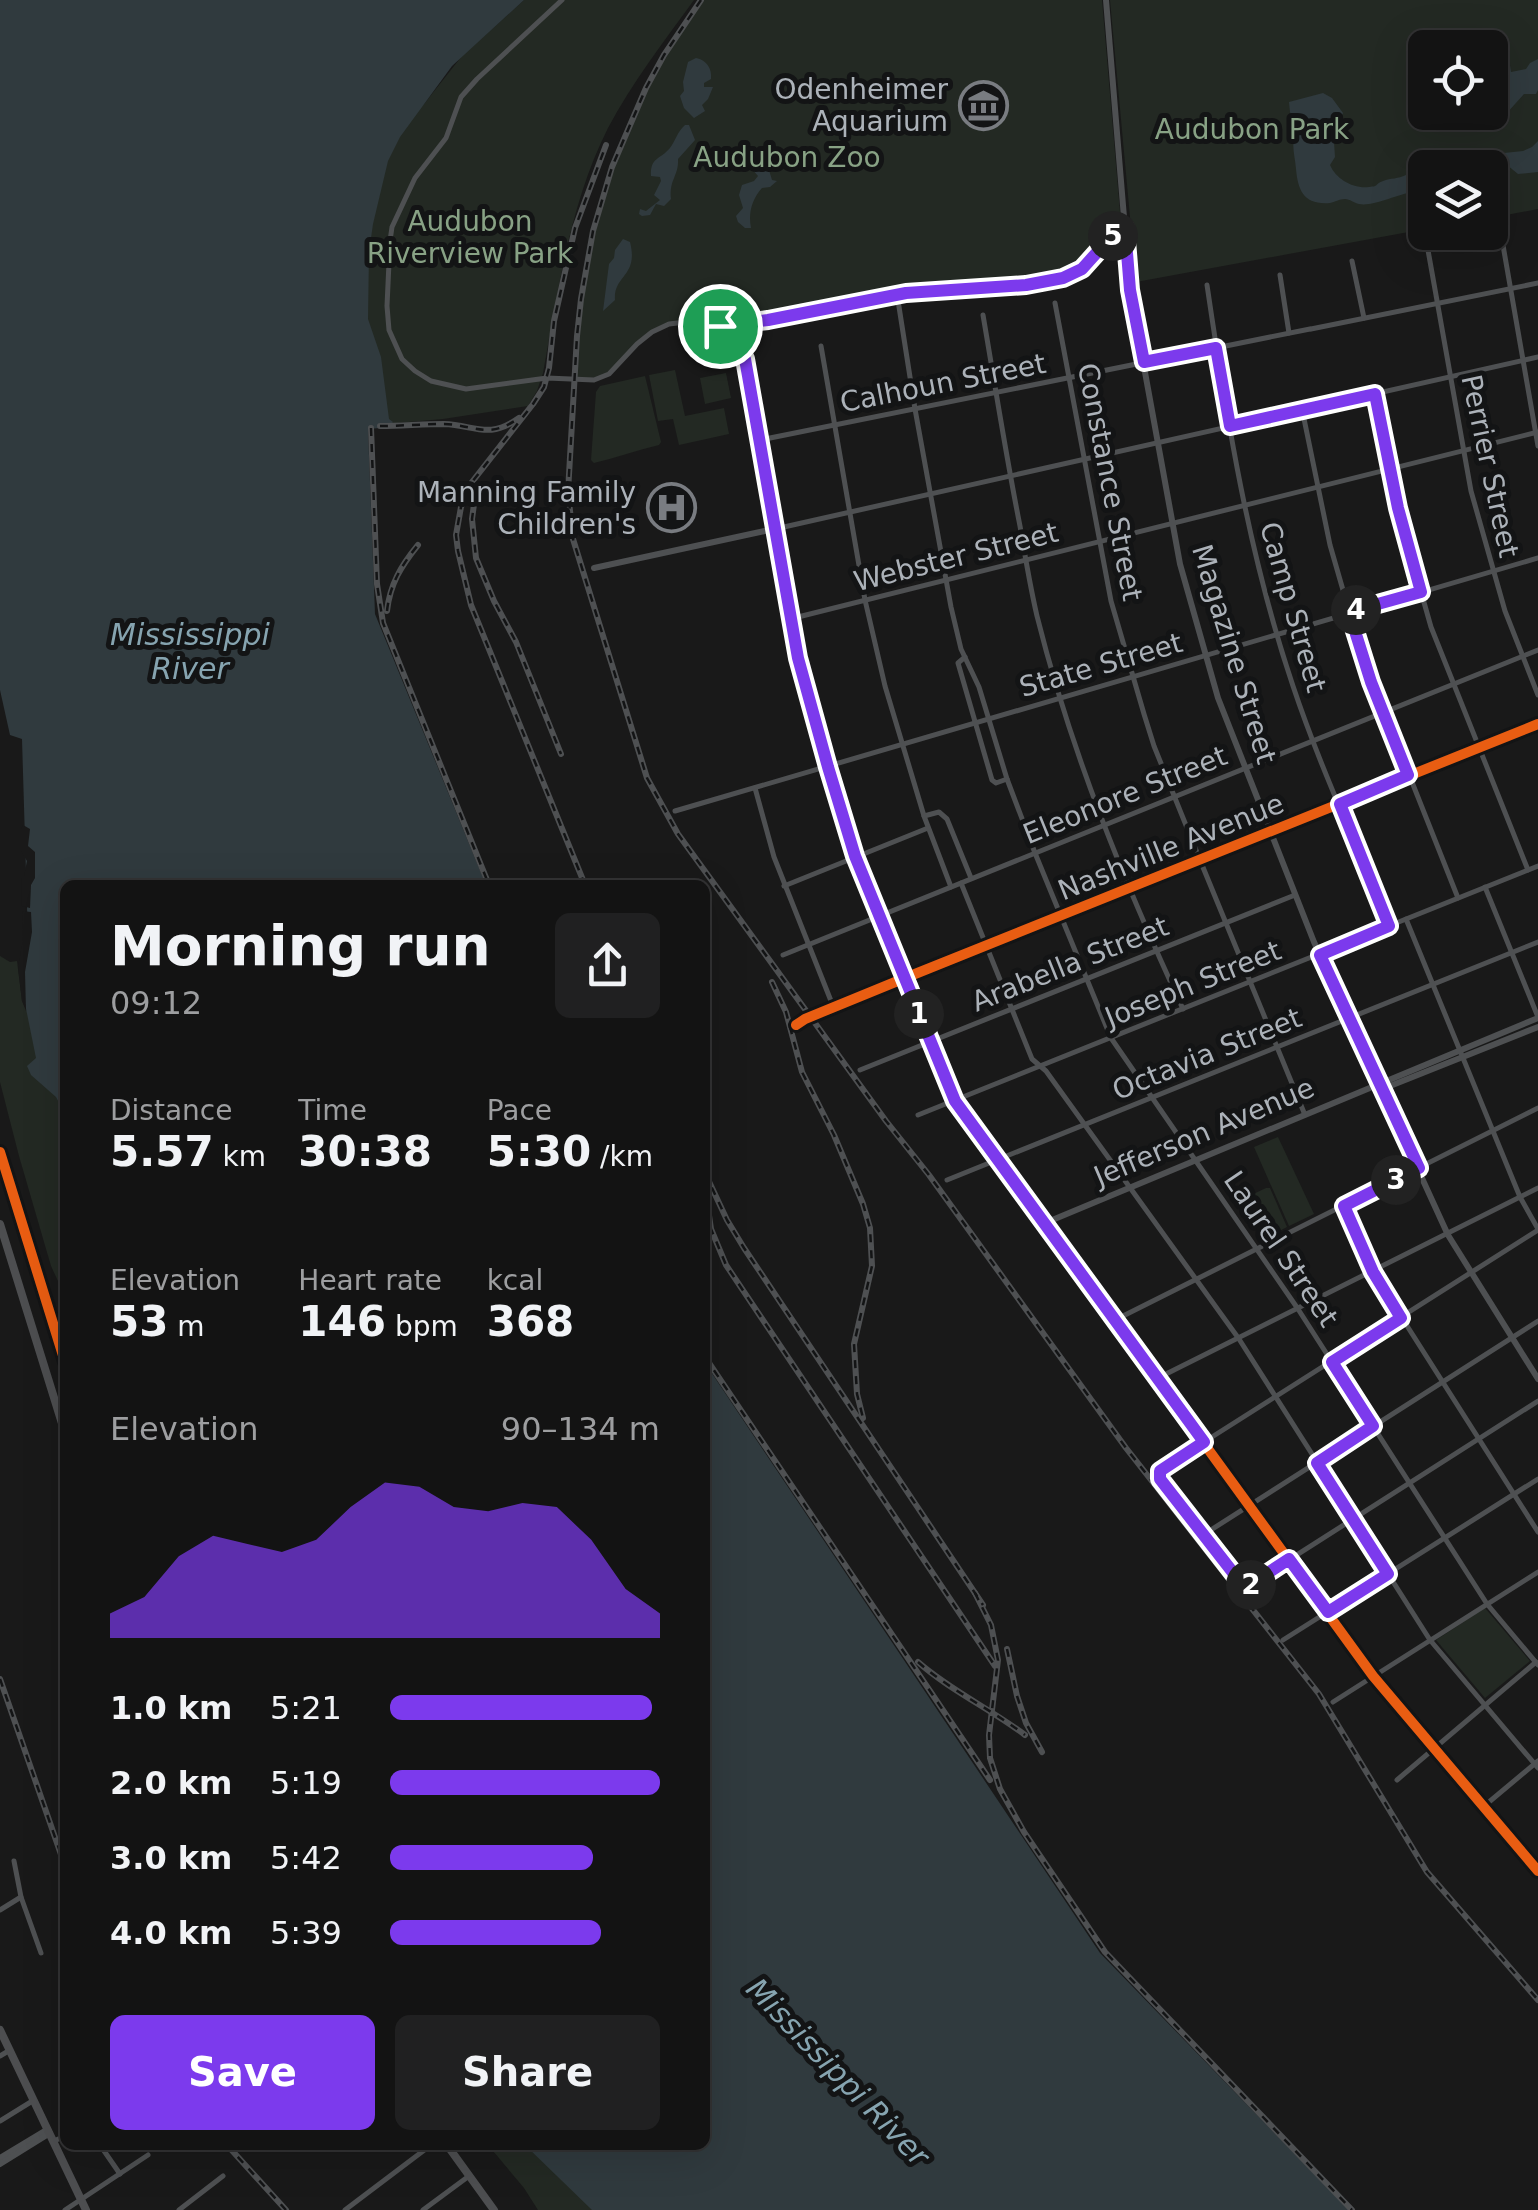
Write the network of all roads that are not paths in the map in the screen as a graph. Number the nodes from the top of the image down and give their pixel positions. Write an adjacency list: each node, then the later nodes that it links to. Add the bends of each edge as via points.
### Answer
1 (562, 0): 17 (street, via 461,97 446,138 415,178 392,228 389,330 402,359 431,381 466,389 547,378 594,380 610,374 661,327)
2 (1106, 0): 3 (street, Magazine Street)
3 (1125, 228): 11 (street, via 1063,278); 26 (street, Magazine Street)
4 (1428, 250): 13 (street, Perrier Street)
5 (1504, 250): 10 (street)
6 (1352, 261): 15 (street)
7 (1280, 275): 18 (street)
8 (1538, 283): 10 (street, Calhoun Street)
9 (1207, 286): 22 (street, Camp Street)
10 (1510, 288): 13 (street, Calhoun Street); 25 (street)
11 (898, 294): 16 (street); 31 (street, Laurel Street)
12 (1054, 303): 28 (street, Constance Street)
13 (1436, 304): 15 (street, Calhoun Street); 27 (street, Perrier Street)
14 (983, 315): 29 (street)
15 (1364, 318): 18 (street, Calhoun Street)
16 (768, 320): 17 (street); 19 (street)
17 (720, 326): 20 (street)
18 (1289, 333): 22 (street, Calhoun Street)
19 (750, 336): 20 (street, via 741,330); 24 (street)
20 (733, 337): 24 (street)
21 (821, 346): 33 (street)
22 (1216, 348): 26 (street, Calhoun Street); 34 (street, Camp Street)
23 (1538, 357): 25 (street)
24 (745, 359): 36 (street)
25 (1523, 360): 27 (street); 35 (street)
26 (1144, 362): 28 (street, Calhoun Street); 37 (street, Magazine Street)
27 (1449, 377): 30 (street); 39 (street, Perrier Street)
28 (1069, 378): 29 (street, Calhoun Street); 40 (street, Constance Street)
29 (996, 392): 31 (street, Calhoun Street); 42 (street)
30 (1375, 394): 32 (street); 41 (street)
31 (915, 408): 33 (street, Calhoun Street); 44 (street, Laurel Street)
32 (1302, 410): 34 (street); 43 (street)
33 (834, 425): 36 (street, Calhoun Street); 46 (street)
34 (1230, 426): 37 (street); 45 (street, Camp Street)
35 (1537, 432): 38 (street); 39 (street, Webster Street)
36 (760, 440): 48 (street)
37 (1158, 443): 40 (street); 47 (street, Magazine Street)
38 (1538, 446)
39 (1462, 450): 41 (street, Webster Street); 53 (street, Perrier Street)
40 (1085, 459): 42 (street); 49 (street, Constance Street)
41 (1390, 469): 43 (street, Webster Street); 55 (street)
42 (1010, 476): 44 (street); 51 (street)
43 (1317, 487): 45 (street, Webster Street); 57 (street)
44 (930, 494): 46 (street); 54 (street, Laurel Street)
45 (1245, 506): 47 (street, Webster Street); 59 (street, Camp Street)
46 (850, 512): 48 (street); 56 (street)
47 (1172, 524): 49 (street, Webster Street); 61 (street, Magazine Street)
48 (774, 529): 52 (street); 58 (street)
49 (1099, 542): 51 (street, Webster Street); 64 (street, Constance Street)
50 (1538, 558): 53 (street, State Street)
51 (1026, 559): 54 (street, Webster Street); 67 (street)
52 (594, 568)
53 (1492, 572): 55 (street, State Street); 62 (street, Perrier Street)
54 (946, 579): 56 (street, Webster Street); 63 (street, Laurel Street)
55 (1421, 592): 57 (street, State Street); 65 (street)
56 (865, 600): 58 (street, Webster Street); 73 (street)
57 (1349, 612): 59 (street, State Street); 68 (street)
58 (790, 618): 75 (street)
59 (1277, 634): 61 (street, State Street); 72 (street, Camp Street)
60 (1538, 650): 62 (street, Eleonore Street)
61 (1205, 656): 64 (street, State Street); 76 (street, Magazine Street)
62 (1522, 656): 65 (street, Eleonore Street); 66 (street, Perrier Street)
63 (964, 657): 69 (street, Laurel Street); 70 (street, Laurel Street, via 958,664)
64 (1134, 677): 67 (street, State Street); 80 (street, Constance Street)
65 (1453, 684): 68 (street, Eleonore Street); 74 (street)
66 (1538, 695)
67 (1062, 697): 69 (street, State Street); 84 (street)
68 (1383, 712): 72 (street, Eleonore Street); 77 (street)
69 (989, 719): 70 (street, State Street); 78 (street, Laurel Street)
70 (974, 723): 73 (street, State Street); 78 (street, Laurel Street, via 992,780)
71 (1538, 724): 74 (street, Nashville Avenue)
72 (1314, 741): 76 (street, Eleonore Street); 81 (street, Camp Street)
73 (902, 745): 75 (street, State Street); 83 (street)
74 (1478, 747): 77 (street, Nashville Avenue); 91 (street)
75 (828, 767): 79 (street, State Street); 88 (street)
76 (1244, 769): 80 (street, Eleonore Street); 86 (street, Magazine Street)
77 (1408, 775): 81 (street, Nashville Avenue); 99 (street)
78 (1007, 779): 87 (street, Laurel Street)
79 (755, 788): 82 (street, State Street); 94 (street)
80 (1175, 797): 84 (street, Eleonore Street); 89 (street, Constance Street)
81 (1340, 804): 86 (street, Nashville Avenue); 104 (street, Camp Street)
82 (675, 811)
83 (924, 816): 85 (street); 92 (street, via 939,812 947,818)
84 (1105, 825): 87 (street, Eleonore Street); 96 (street)
85 (928, 828): 88 (street); 95 (street)
86 (1270, 832): 89 (street, Nashville Avenue); 98 (street, Magazine Street)
87 (1035, 853): 92 (street, Eleonore Street); 101 (street, Laurel Street)
88 (855, 856): 94 (street); 100 (street)
89 (1200, 860): 96 (street, Nashville Avenue); 103 (street, Constance Street)
90 (1538, 866): 91 (street, Joseph Street)
91 (1528, 870): 97 (street, Joseph Street)
92 (972, 879): 93 (street, Eleonore Street)
93 (961, 883): 95 (street, Eleonore Street); 107 (street)
94 (784, 886): 106 (street)
95 (952, 887): 100 (street, Eleonore Street)
96 (1130, 888): 101 (street, Nashville Avenue); 108 (street)
97 (1485, 888): 99 (street, Joseph Street); 109 (street)
98 (1295, 895): 103 (street, Arabella Street); 111 (street, Magazine Street)
99 (1458, 898): 102 (street, Joseph Street)
100 (879, 916): 106 (street, Eleonore Street); 112 (street)
101 (1061, 916): 107 (street, Nashville Avenue); 113 (street, Laurel Street)
102 (1406, 919): 104 (street, Joseph Street); 115 (street)
103 (1226, 922): 108 (street, Arabella Street); 114 (street, Constance Street)
104 (1389, 926): 111 (street, Joseph Street)
105 (1538, 942): 109 (street, Octavia Street)
106 (808, 944): 110 (street, Eleonore Street); 116 (street)
107 (986, 946): 112 (street, Nashville Avenue); 118 (street)
108 (1156, 952): 113 (street, Arabella Street); 117 (street)
109 (1511, 952): 115 (street, Octavia Street); 121 (street)
110 (783, 955)
111 (1320, 955): 114 (street, Joseph Street); 120 (street, Magazine Street)
112 (904, 978): 116 (street, Nashville Avenue); 124 (street)
113 (1086, 978): 118 (street, Arabella Street); 123 (street, Laurel Street)
114 (1250, 982): 117 (street, Joseph Street); 125 (street, Constance Street)
115 (1434, 984): 120 (street, Octavia Street); 126 (street)
116 (833, 1007): 119 (street, Nashville Avenue)
117 (1183, 1009): 123 (street, Joseph Street)
118 (1011, 1010): 124 (street, Arabella Street); 127 (street, via 1032,1060)
119 (821, 1012)
120 (1350, 1018): 125 (street, Octavia Street); 129 (street, Magazine Street)
121 (1538, 1018): 126 (street, Jefferson Avenue)
122 (1538, 1027): 126 (street, Jefferson Avenue)
123 (1112, 1038): 127 (street, Joseph Street); 130 (street, Laurel Street)
124 (930, 1042): 128 (street, Arabella Street); 131 (street)
125 (1276, 1048): 130 (street, Octavia Street); 134 (street, Constance Street)
126 (1462, 1054): 129 (street, Jefferson Avenue, via 1390,1086); 136 (street)
127 (1041, 1066): 131 (street, Joseph Street); 135 (street)
128 (860, 1070)
129 (1380, 1084): 134 (street, Jefferson Avenue); 139 (street, Magazine Street)
130 (1152, 1098): 135 (street, Octavia Street); 138 (street, Laurel Street)
131 (955, 1101): 133 (street, Joseph Street); 137 (street)
132 (1538, 1108): 136 (street)
133 (918, 1115)
134 (1305, 1115): 138 (street, Jefferson Avenue)
135 (1084, 1125): 137 (street, Octavia Street); 141 (street)
136 (1493, 1131): 139 (street); 143 (street)
137 (999, 1160): 140 (street, Octavia Street); 146 (street)
138 (1197, 1160): 141 (street, Jefferson Avenue); 149 (street, Laurel Street)
139 (1419, 1168): 144 (street); 148 (street, Magazine Street)
140 (947, 1180)
141 (1130, 1187): 146 (street, Jefferson Avenue); 152 (street)
142 (1538, 1188): 143 (street)
143 (1520, 1198): 147 (street); 148 (street)
144 (1344, 1206): 149 (street); 150 (street)
145 (0, 1224): 165 (main road)
146 (1045, 1224): 155 (street)
147 (1538, 1230): 151 (street)
148 (1448, 1235): 150 (street); 151 (street, Magazine Street)
149 (1258, 1249): 152 (street); 153 (street, Laurel Street)
150 (1373, 1272): 153 (street); 154 (street)
151 (1470, 1273): 154 (street); 157 (street, Magazine Street)
152 (1197, 1280): 155 (street); 158 (street)
153 (1298, 1309): 158 (street); 159 (street, Laurel Street)
154 (1401, 1318): 159 (street); 162 (street)
155 (1115, 1320): 160 (street)
156 (1538, 1321): 157 (street)
157 (1512, 1338): 161 (street, Magazine Street); 162 (street)
158 (1238, 1339): 160 (street); 163 (street)
159 (1332, 1362): 163 (street); 166 (street, Laurel Street)
160 (1158, 1378): 168 (street)
161 (1538, 1379)
162 (1442, 1382): 166 (street); 167 (street)
163 (1275, 1398): 168 (street); 169 (street)
164 (1538, 1401): 167 (street)
165 (60, 1417)
166 (1373, 1426): 169 (street); 171 (street, Laurel Street)
167 (1478, 1439): 171 (street); 172 (street)
168 (1204, 1442): 173 (street); 176 (street, via 1158,1473)
169 (1317, 1463): 173 (street); 174 (street)
170 (1538, 1479): 172 (street)
171 (1409, 1483): 174 (street); 177 (street, Laurel Street)
172 (1514, 1494): 175 (street); 177 (street)
173 (1249, 1505): 176 (street); 178 (street)
174 (1353, 1519): 178 (street); 180 (street)
175 (1538, 1532)
176 (1203, 1535): 178 (street, via 1245,1588)
177 (1444, 1539): 180 (street); 181 (street, Laurel Street)
178 (1289, 1559): 182 (street)
179 (1538, 1572): 181 (street)
180 (1388, 1574): 182 (street); 184 (street)
181 (1487, 1604): 184 (street); 185 (street, Laurel Street)
182 (1328, 1612): 183 (street); 186 (street)
183 (1283, 1640)
184 (1430, 1640): 186 (street); 188 (street)
185 (1537, 1662): 188 (street)
186 (1373, 1676): 187 (street); 189 (street)
187 (1332, 1702)
188 (1485, 1705): 189 (street); 190 (street)
189 (1434, 1748): 191 (street); 192 (street)
190 (1537, 1765): 192 (street)
191 (1397, 1780)
192 (1484, 1807): 194 (street)
193 (14, 1861): 195 (street)
194 (1537, 1868)
195 (21, 1898): 196 (street); 197 (street)
196 (2, 1906)
197 (41, 1953)
198 (0, 2030): 199 (main road)
199 (10, 2050): 200 (street); 201 (main road)
200 (0, 2056)
201 (34, 2100): 202 (street); 203 (main road)
202 (0, 2121)
203 (51, 2134): 204 (street); 209 (street); 213 (main road)
204 (60, 2135)
205 (103, 2150): 210 (street)
206 (424, 2150): 217 (street)
207 (451, 2150): 212 (main road)
208 (148, 2154): 210 (street)
209 (0, 2161)
210 (120, 2174): 213 (street)
211 (223, 2176): 216 (street)
212 (470, 2176): 218 (street); 219 (main road)
213 (80, 2198): 214 (street); 215 (main road)
214 (65, 2210)
215 (86, 2210)
216 (179, 2210)
217 (345, 2210)
218 (423, 2210)
219 (494, 2210)

